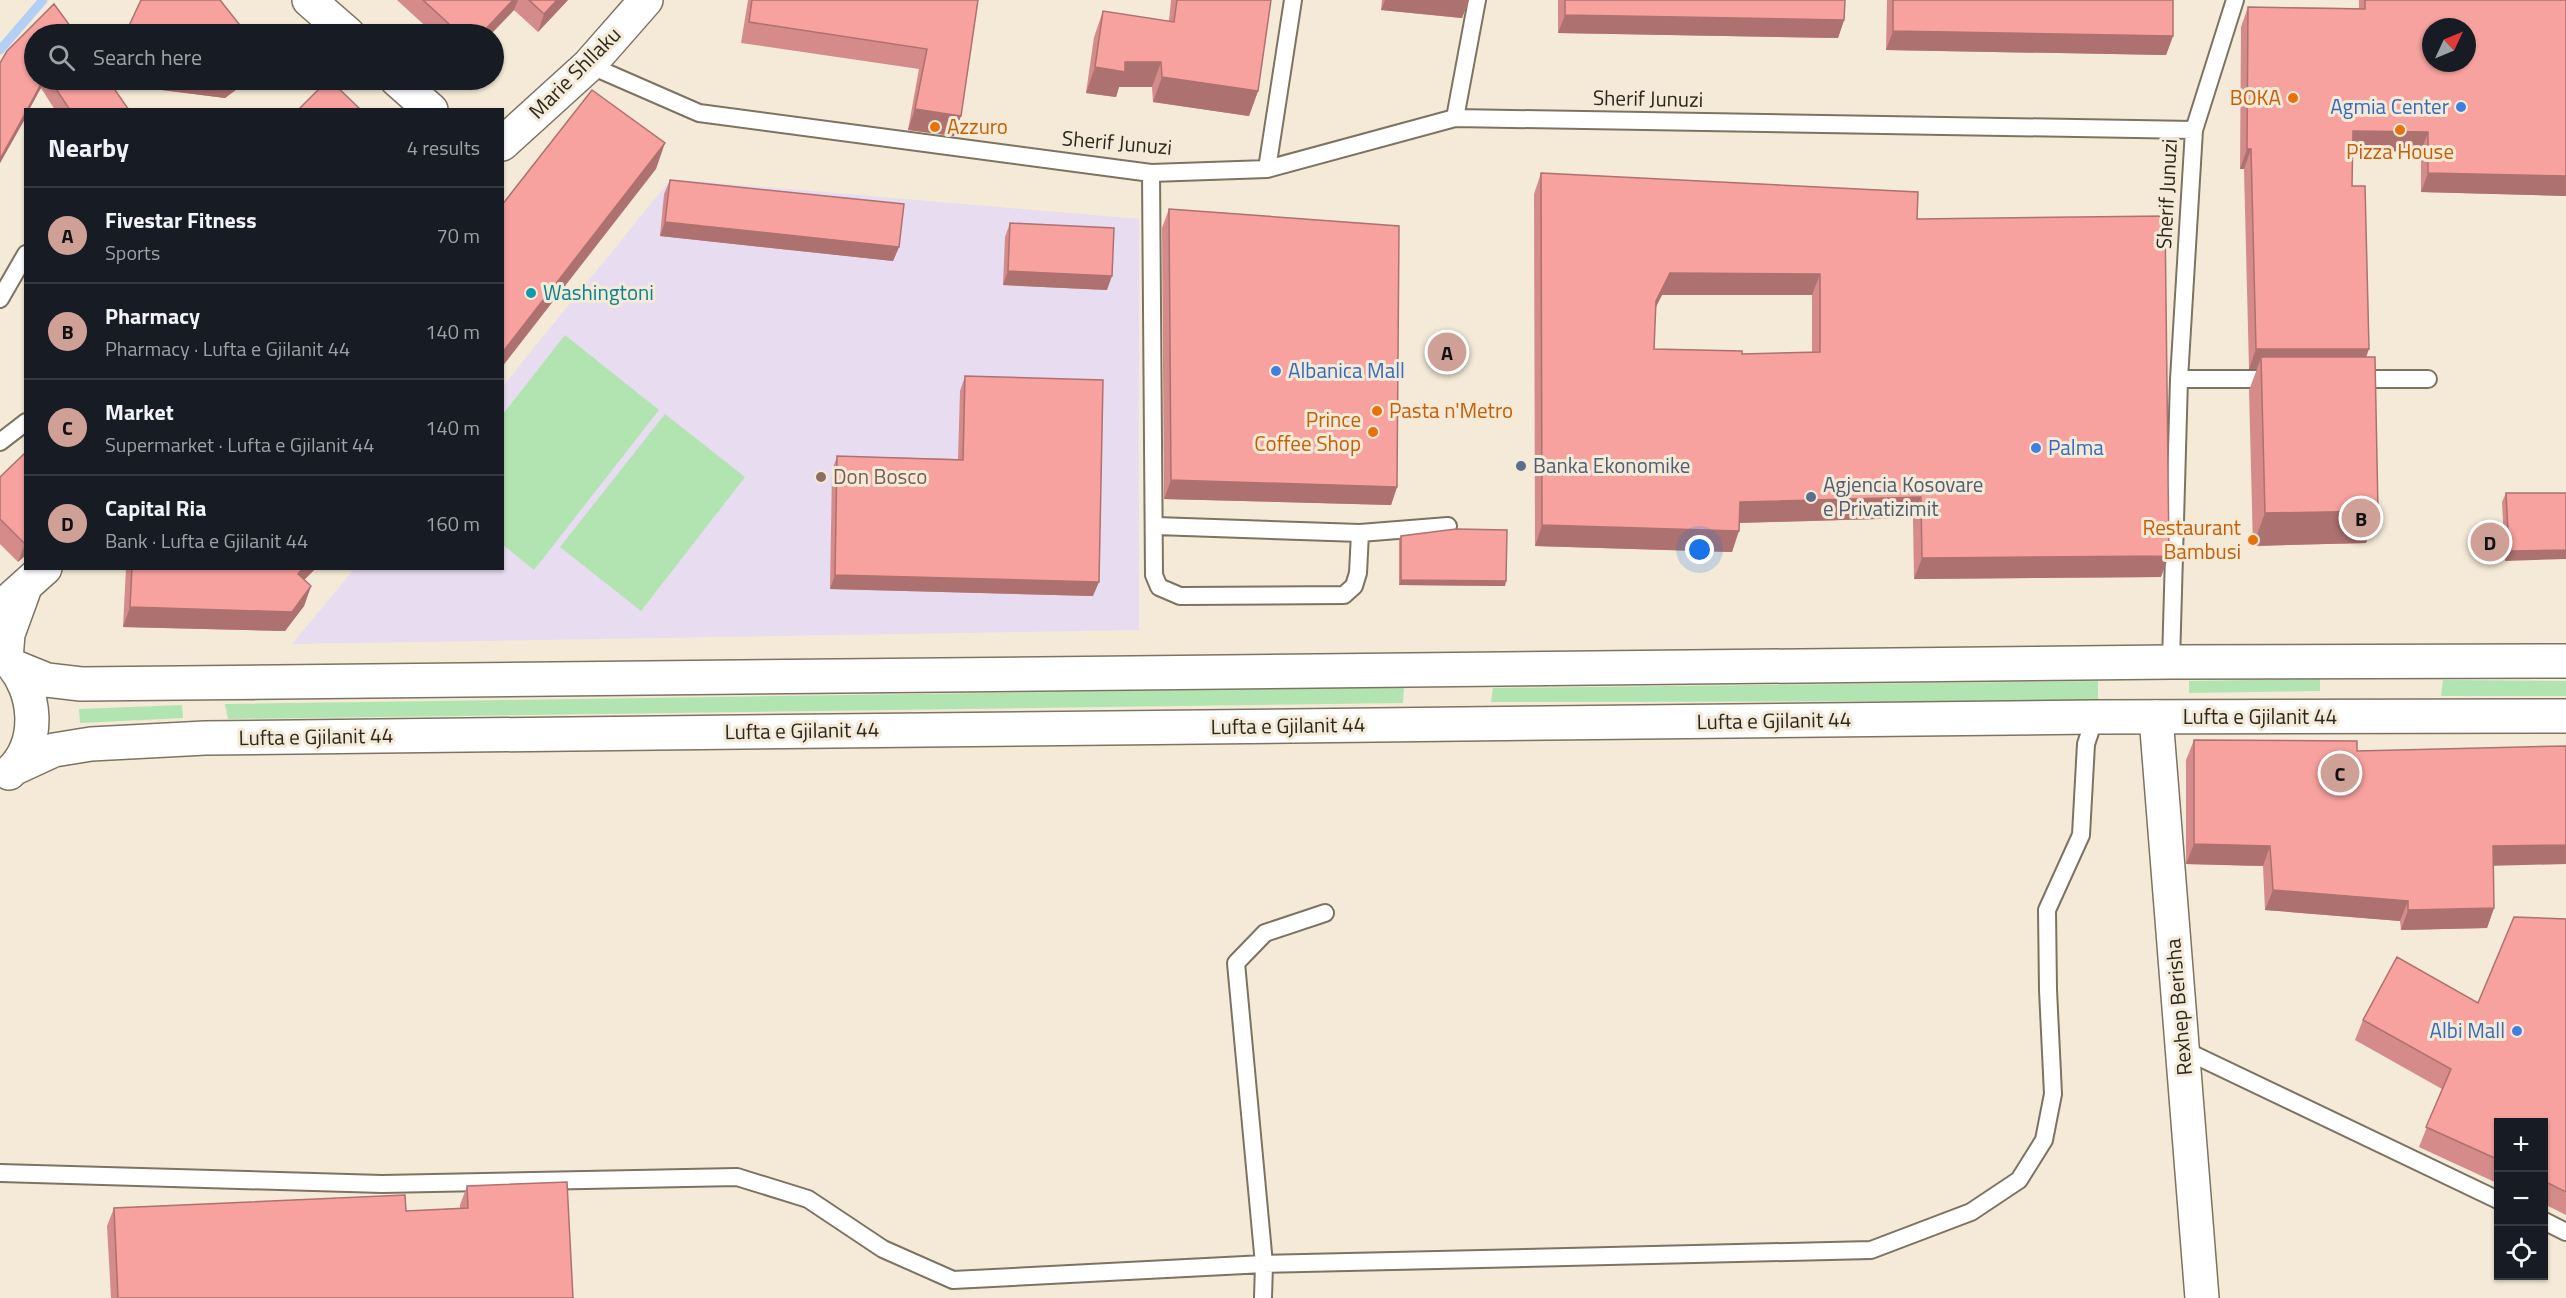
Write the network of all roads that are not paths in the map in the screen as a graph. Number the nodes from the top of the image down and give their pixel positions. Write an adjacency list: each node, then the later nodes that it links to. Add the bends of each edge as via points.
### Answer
1 (309, 0): 6 (main road)
2 (646, 0): 7 (main road, Marie Shllaku)
3 (1293, 0): 13 (lane)
4 (1477, 0): 10 (lane)
5 (2235, 0): 11 (lane)
6 (337, 24)
7 (589, 65): 12 (main road, Marie Shllaku); 14 (lane, Sherif Junuzi, via 699,113)
8 (409, 90): 9 (main road)
9 (429, 108)
10 (1455, 118): 11 (lane, Sherif Junuzi); 13 (lane, Sherif Junuzi)
11 (2194, 130): 17 (lane, Sherif Junuzi)
12 (504, 142)
13 (1267, 169): 14 (lane, Sherif Junuzi)
14 (1151, 173): 23 (lane)
15 (24, 257): 16 (lane)
16 (0, 299)
17 (2179, 379): 18 (lane); 29 (lane, Sherif Junuzi)
18 (2286, 379)
19 (2333, 379): 20 (lane)
20 (2428, 379)
21 (24, 424): 22 (lane)
22 (0, 442)
23 (1156, 526): 25 (lane); 25 (lane, via 1154,575 1159,587 1180,596 1344,596 1354,586 1358,573)
24 (1448, 526): 25 (lane)
25 (1360, 533)
26 (15, 593): 27 (main road)
27 (7, 660): 29 (main road, via 47,680 81,684); 33 (main road, via 28,690 33,717 28,744)
28 (2566, 661): 29 (main road)
29 (2171, 662)
30 (2566, 716): 32 (main road, Lufta e Gjilanit 44)
31 (2096, 717): 32 (main road, Lufta e Gjilanit 44); 33 (main road, Lufta e Gjilanit 44, via 205,738 54,750); 40 (lane, via 2086,744 2081,836 2047,910 2053,1094 2044,1140 2019,1180 1971,1212 1871,1250)
32 (2156, 717): 35 (main road, Rexhep Berisha)
33 (8, 774)
34 (1325, 913): 40 (lane, via 1265,933 1236,963)
35 (2182, 1049): 37 (lane); 42 (main road, Rexhep Berisha)
36 (0, 1173): 40 (lane, via 382,1184 737,1177 808,1199 882,1249 953,1280)
37 (2494, 1198)
38 (2548, 1223): 39 (lane)
39 (2566, 1232)
40 (1264, 1264): 41 (lane)
41 (1263, 1298)
42 (2202, 1298)

